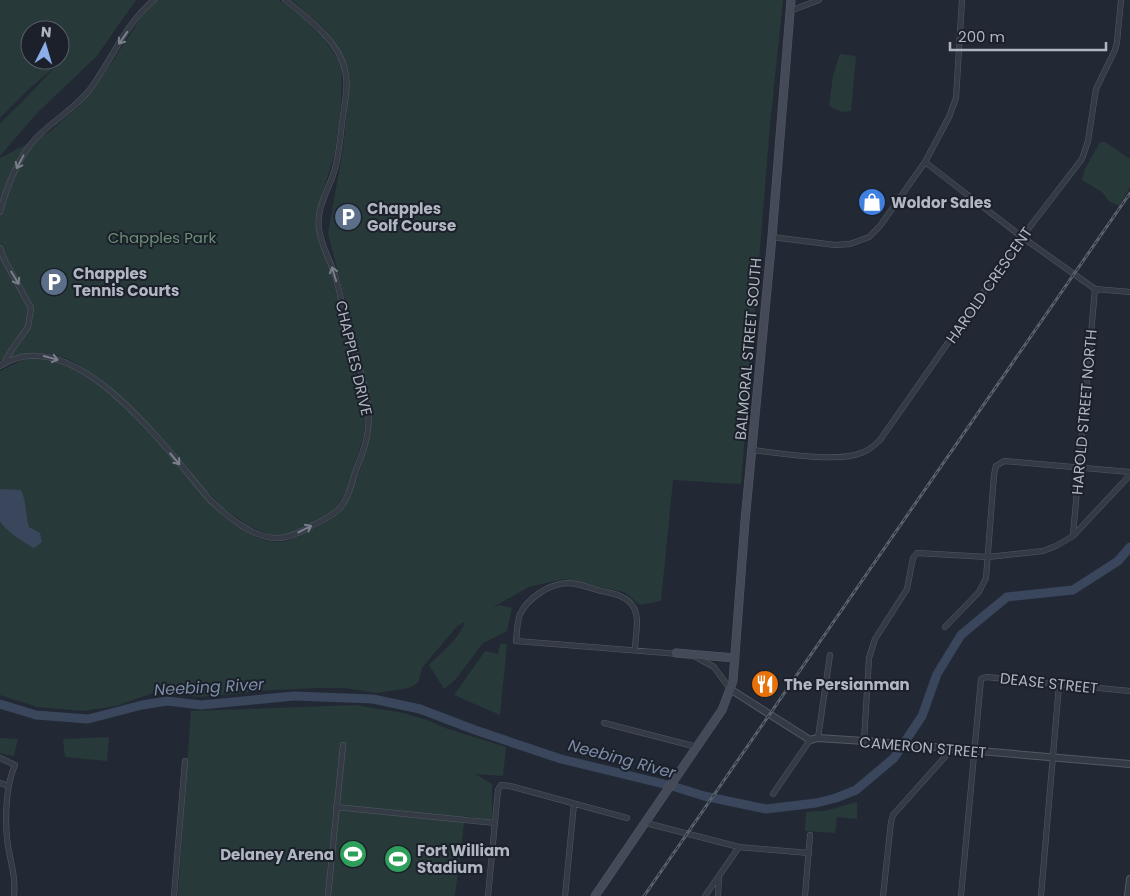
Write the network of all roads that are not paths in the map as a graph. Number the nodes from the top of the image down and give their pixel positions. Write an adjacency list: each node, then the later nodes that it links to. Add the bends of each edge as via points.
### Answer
1 (154, 0): 9 (street, one-way to 9, via 138,16 86,94 28,148 6,190)
2 (285, 0): 15 (street, CHAPPLES DRIVE, one-way to 2, via 26,356 44,356 85,372 124,402 210,500 248,529 280,538 293,535 335,513 342,504 364,448 368,413 361,374 335,275 320,234 318,216 338,156 346,75 341,58 324,34)
3 (791, 0): 7 (main road, BALMORAL STREET SOUTH)
4 (819, 0): 7 (street)
5 (962, 0): 8 (street, via 956,98)
6 (1122, 0): 11 (street, HAROLD CRESCENT, via 1115,50 1096,89 1082,159)
7 (790, 11): 10 (main road, BALMORAL STREET SOUTH)
8 (925, 162): 10 (street, via 880,226 860,241 835,245); 11 (street)
9 (0, 212)
10 (772, 237): 16 (main road, BALMORAL STREET SOUTH)
11 (1022, 237): 13 (street); 16 (street, HAROLD CRESCENT, via 874,446 861,454 835,458)
12 (0, 248): 15 (street, CHAPPLES DRIVE, one-way to 15, via 30,308 28,326)
13 (1095, 289): 14 (street); 17 (street, HAROLD STREET NORTH)
14 (1130, 292)
15 (2, 364)
16 (752, 450): 26 (main road, BALMORAL STREET SOUTH)
17 (1079, 468): 18 (street); 20 (street, HAROLD STREET NORTH); 21 (street, via 1004,461 996,466)
18 (1130, 472)
19 (1130, 476): 20 (street)
20 (1073, 536): 21 (street, via 1043,551)
21 (988, 556): 22 (street, via 984,584); 33 (street, via 918,553 913,558 907,589 875,639 869,658)
22 (945, 627)
23 (635, 650): 23 (street, via 637,618 632,604 622,597 580,585 567,583 543,591 526,605 518,623 516,641); 24 (street)
24 (676, 653): 26 (main road); 28 (street, via 697,657 714,667)
25 (830, 654): 31 (street)
26 (735, 658): 28 (main road, BALMORAL STREET SOUTH)
27 (1059, 685): 29 (street, DEASE STREET); 37 (street, DEASE STREET, via 981,679); 39 (street)
28 (730, 689): 32 (street); 35 (main road, BALMORAL STREET SOUTH, via 722,710)
29 (1130, 691)
30 (604, 723): 35 (street)
31 (818, 738): 32 (street, CAMERON STREET); 33 (street, CAMERON STREET)
32 (810, 740): 44 (street)
33 (864, 741): 36 (street, CAMERON STREET)
34 (342, 745): 46 (street)
35 (697, 747): 49 (main road, BALMORAL STREET SOUTH)
36 (952, 749): 37 (street, CAMERON STREET); 64 (street, via 893,815)
37 (974, 751): 39 (street, CAMERON STREET); 65 (street)
38 (0, 758): 43 (street, via 15,765)
39 (1053, 758): 41 (street, CAMERON STREET); 66 (street)
40 (185, 761): 56 (street)
41 (1130, 764)
42 (0, 782): 43 (street)
43 (9, 786): 55 (street, via 7,838 14,872)
44 (773, 794)
45 (574, 804): 47 (street); 48 (street, via 501,786); 59 (street)
46 (336, 808): 48 (street); 57 (street)
47 (628, 818)
48 (495, 823): 58 (street)
49 (646, 823): 51 (street); 60 (main road, BALMORAL STREET SOUTH)
50 (810, 835): 52 (street)
51 (739, 847): 52 (street); 53 (street)
52 (809, 853): 63 (street)
53 (719, 877): 61 (street); 62 (street)
54 (1130, 879): 67 (street)
55 (14, 896)
56 (174, 896)
57 (328, 896)
58 (488, 896)
59 (565, 896)
60 (595, 896)
61 (705, 896)
62 (718, 896)
63 (805, 896)
64 (883, 896)
65 (961, 896)
66 (1041, 896)
67 (1128, 896)

